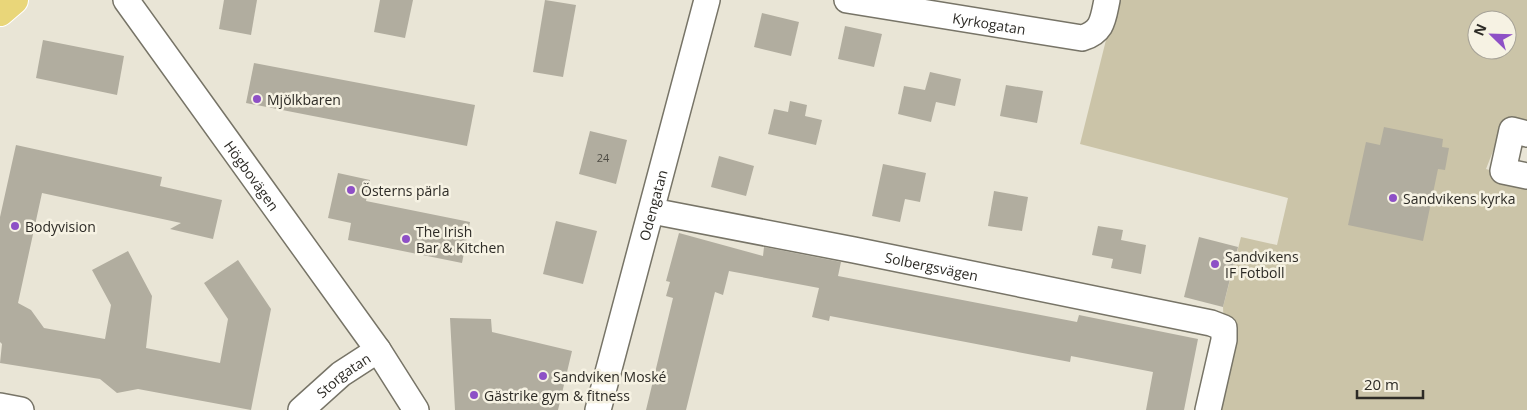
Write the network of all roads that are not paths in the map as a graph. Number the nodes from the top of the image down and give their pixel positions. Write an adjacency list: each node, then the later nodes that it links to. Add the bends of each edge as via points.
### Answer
1 (14, 0): 6 (main road)
2 (126, 0): 10 (street, Högbovägen)
3 (708, 0): 9 (street, Odengatan)
4 (847, 0): 5 (street, Kyrkogatan, via 1082,38 1092,35 1100,27)
5 (1107, 0)
6 (0, 12)
7 (1527, 134): 8 (street, via 1512,130 1503,171)
8 (1527, 176)
9 (652, 211): 15 (street, Odengatan); 16 (street, Solbergsvägen, via 1211,323 1224,328 1224,340)
10 (378, 350): 13 (street, Storgatan, via 341,374); 14 (street, Storgatan)
11 (0, 406): 12 (street)
12 (20, 410)
13 (301, 410)
14 (416, 410)
15 (598, 410)
16 (1208, 410)

